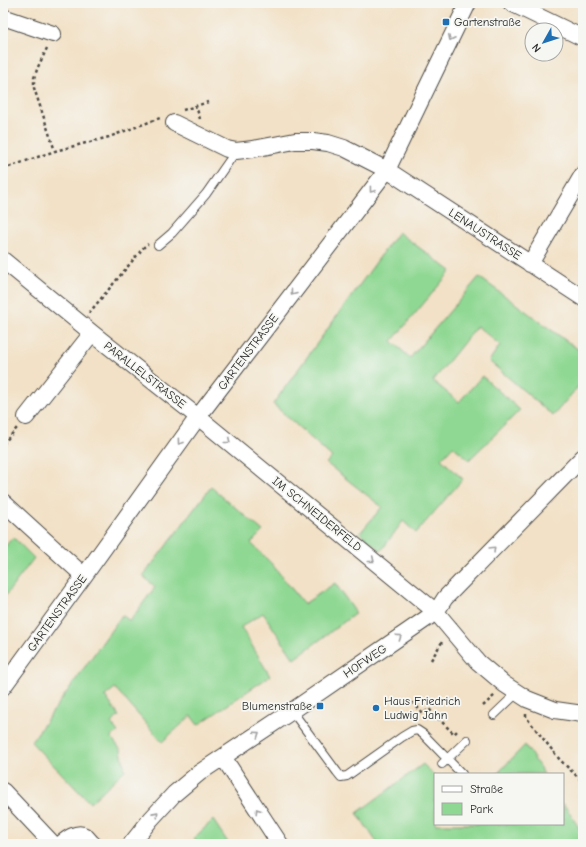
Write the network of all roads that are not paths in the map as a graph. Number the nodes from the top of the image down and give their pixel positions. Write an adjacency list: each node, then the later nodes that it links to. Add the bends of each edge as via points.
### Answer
1 (468, 3): 8 (street, GARTENSTRASSE, one-way to 8)
2 (511, 3): 5 (street)
3 (3, 17): 4 (street)
4 (53, 34)
5 (583, 38)
6 (174, 123): 7 (street)
7 (236, 151): 8 (street, LENAUSTRASSE, via 295,141 313,141 344,148); 10 (lane, via 206,194 172,233)
8 (387, 170): 12 (street, LENAUSTRASSE); 16 (street, GARTENSTRASSE, one-way to 16)
9 (583, 174): 12 (street)
10 (158, 244)
11 (3, 260): 14 (street, PARALLELSTRASSE)
12 (530, 264): 13 (street, LENAUSTRASSE)
13 (583, 298)
14 (86, 328): 15 (street, PARALLELSTRASSE); 16 (street, PARALLELSTRASSE)
15 (26, 417)
16 (198, 417): 19 (street, GARTENSTRASSE, one-way to 19); 20 (street, IM SCHNEIDERFELD, one-way to 20)
17 (583, 457): 20 (street, HOFWEG, one-way to 17, via 445,598)
18 (3, 502): 19 (street)
19 (84, 576): 21 (street, GARTENSTRASSE)
20 (436, 612): 22 (street, IM SCHNEIDERFELD, via 478,662); 23 (street, HOFWEG, one-way to 20)
21 (3, 687)
22 (522, 696): 24 (lane); 25 (street, IM SCHNEIDERFELD, via 555,710)
23 (292, 711): 27 (street, HOFWEG, one-way to 23); 28 (lane, via 341,777 347,776 402,737 417,730)
24 (494, 714)
25 (583, 714)
26 (467, 740): 28 (lane)
27 (223, 757): 34 (street, HOFWEG, one-way to 27, via 174,794); 35 (street, one-way to 27)
28 (445, 761): 29 (lane)
29 (461, 773)
30 (4, 790): 31 (street)
31 (53, 844)
32 (61, 844): 33 (street, via 78,834 85,836)
33 (93, 844)
34 (131, 844)
35 (280, 844)

